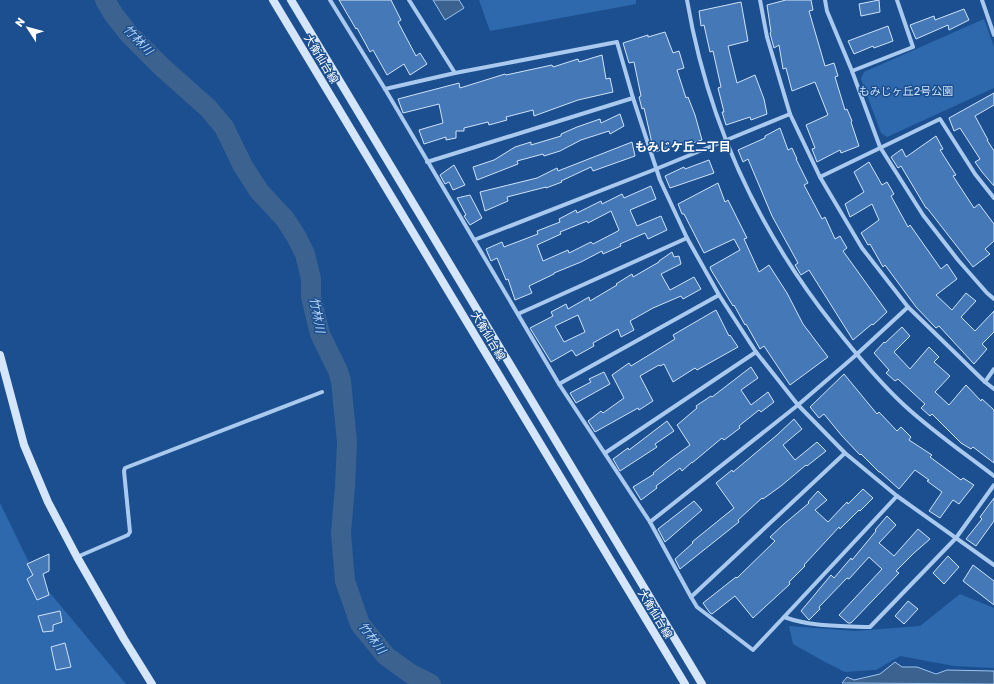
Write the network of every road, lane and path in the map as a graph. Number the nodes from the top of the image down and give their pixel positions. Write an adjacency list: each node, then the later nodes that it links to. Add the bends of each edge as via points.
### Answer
1 (273, 0): 49 (main road, 大衡仙台線)
2 (291, 0): 50 (main road, 大衡仙台線)
3 (330, 0): 13 (street)
4 (409, 0): 12 (street)
5 (687, 0): 16 (street, via 707,85)
6 (760, 0): 15 (street, via 767,37)
7 (825, 0): 11 (street, via 827,11)
8 (897, 0): 11 (street, via 913,47)
9 (982, 0): 10 (street)
10 (994, 35)
11 (852, 71): 17 (street)
12 (455, 73): 13 (street); 14 (street, via 617,42)
13 (385, 89): 18 (street)
14 (633, 98): 18 (street); 19 (street)
15 (790, 114): 16 (street); 20 (street)
16 (725, 141): 19 (street); 30 (street, via 764,223 813,299)
17 (880, 147): 20 (street); 21 (street, via 940,119 975,174); 25 (street, via 923,215 958,260)
18 (427, 162): 23 (street)
19 (656, 169): 22 (street); 23 (street)
20 (820, 177): 26 (street, via 862,248)
21 (994, 198)
22 (687, 238): 24 (street); 27 (street)
23 (474, 240): 27 (street)
24 (719, 295): 28 (street); 33 (street)
25 (994, 299)
26 (908, 307): 30 (street); 32 (street)
27 (518, 314): 33 (street)
28 (756, 352): 36 (street); 37 (street)
29 (0, 355): 44 (main road, via 24,445 48,502)
30 (856, 355): 36 (street); 39 (street, via 905,406)
31 (994, 369): 32 (street)
32 (985, 382): 34 (street)
33 (559, 384): 37 (street)
34 (994, 389)
35 (322, 392): 44 (street, via 125,468 130,532)
36 (798, 404): 38 (street); 42 (street)
37 (605, 453): 42 (street)
38 (845, 453): 41 (street); 46 (street)
39 (994, 476)
40 (994, 485): 43 (street)
41 (896, 496): 43 (street); 47 (street)
42 (650, 522): 46 (street)
43 (956, 538): 45 (street); 47 (street, via 870,627 831,626)
44 (77, 557): 48 (main road)
45 (994, 565)
46 (691, 597): 47 (street, via 697,607 753,650)
47 (784, 617)
48 (152, 684)
49 (685, 684)
50 (702, 684)

